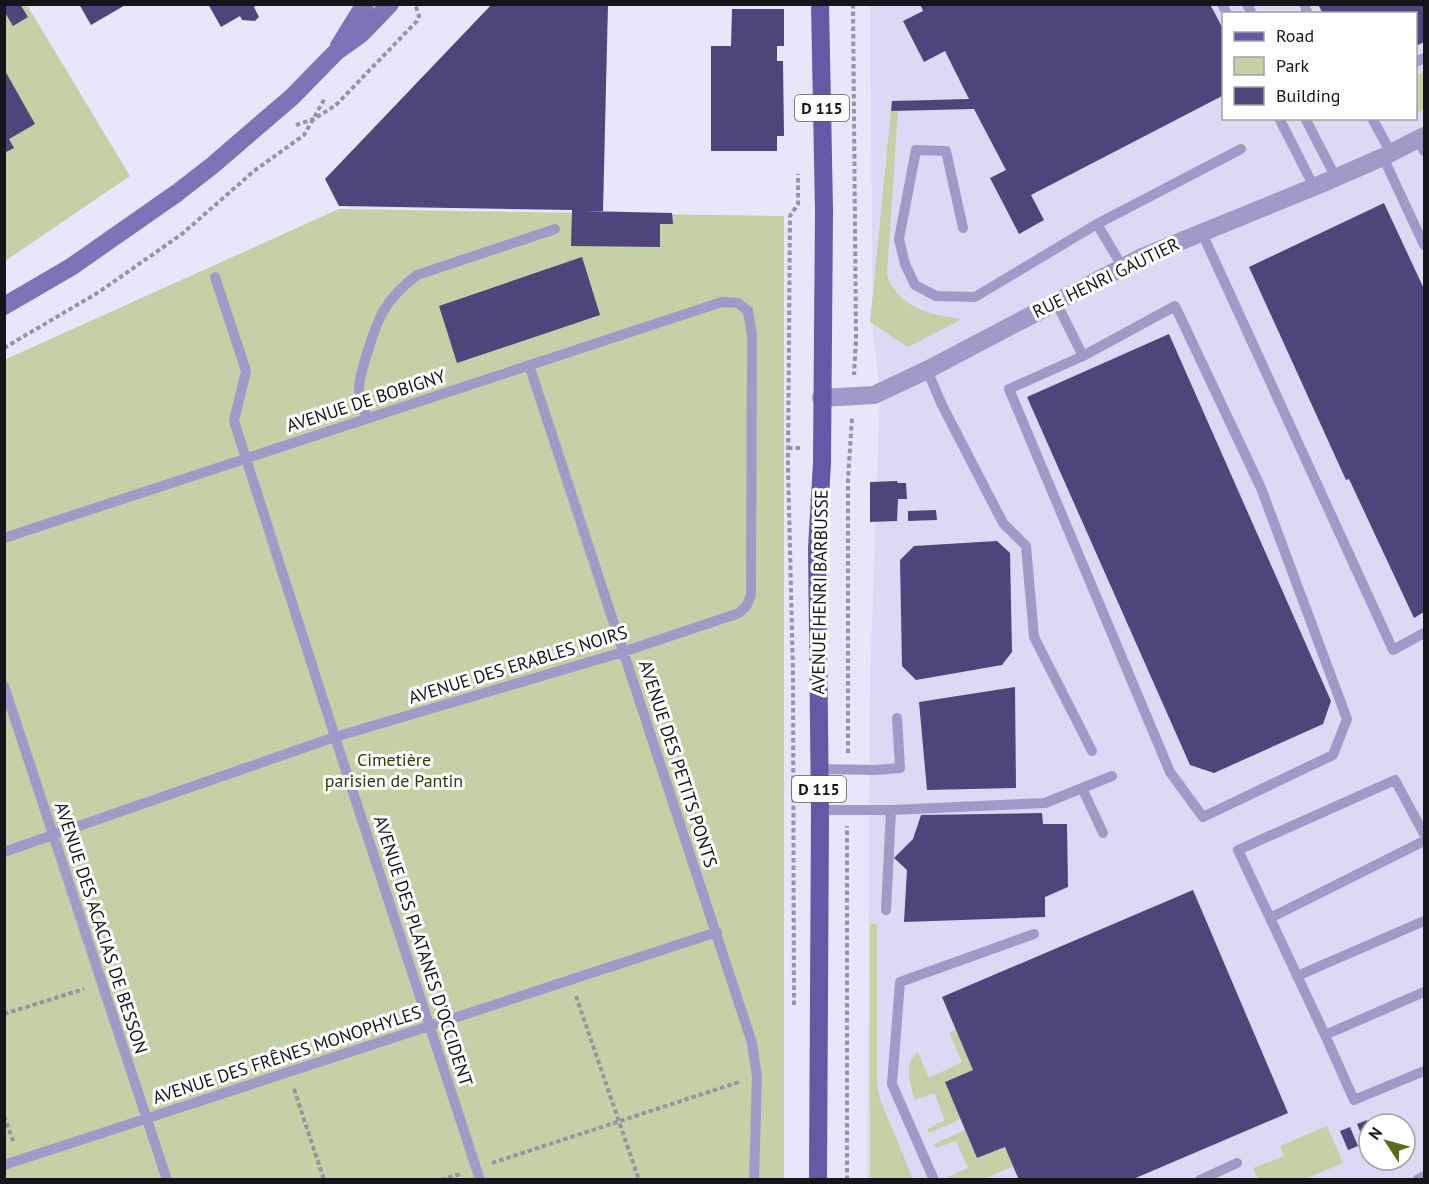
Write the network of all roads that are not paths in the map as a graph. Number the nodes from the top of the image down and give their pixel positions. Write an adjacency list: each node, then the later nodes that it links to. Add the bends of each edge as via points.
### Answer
1 (365, 4): 4 (main road)
2 (390, 4): 4 (main road, via 361,34)
3 (820, 4): 26 (main road, AVENUE HENRI BARBUSSE / D 115, via 824,211)
4 (336, 52): 22 (main road, via 284,104 177,194 71,267)
5 (1280, 120): 12 (lane)
6 (1306, 120): 11 (lane)
7 (1373, 120): 10 (lane)
8 (1423, 142): 10 (street, RUE HENRI GAUTIER)
9 (1242, 148): 13 (lane)
10 (1387, 155): 11 (street, RUE HENRI GAUTIER); 17 (lane)
11 (1336, 178): 12 (street, RUE HENRI GAUTIER)
12 (1314, 188): 16 (street, RUE HENRI GAUTIER)
13 (1098, 224): 14 (lane, via 975,297 936,296 915,285 899,239 916,150 946,151); 18 (lane)
14 (963, 228)
15 (555, 229): 27 (lane, via 417,275 399,289 375,327 362,373 359,391)
16 (1202, 233): 18 (street, RUE HENRI GAUTIER); 30 (lane, via 1394,650)
17 (1425, 245)
18 (1122, 267): 20 (street, RUE HENRI GAUTIER)
19 (215, 277): 28 (lane, AVENUE DES PLATANES D'OCCIDENT, via 246,371 234,422)
20 (1056, 302): 23 (lane); 25 (street, RUE HENRI GAUTIER)
21 (738, 303): 24 (lane, AVENUE DE BOBIGNY, via 722,302); 31 (lane, AVENUE DES ERABLES NOIRS, via 748,311 752,335 752,595 739,613)
22 (4, 306)
23 (1083, 356): 23 (lane, via 1175,306 1261,488 1347,719 1333,755 1203,817 1170,772 1009,389)
24 (529, 365): 27 (lane, AVENUE DE BOBIGNY); 31 (lane, AVENUE DES PETITS PONTS)
25 (927, 370): 26 (street, RUE HENRI GAUTIER, via 874,395); 35 (lane, via 1003,523 1026,546 1034,637)
26 (821, 399): 36 (main road, AVENUE HENRI BARBUSSE / D 115, via 817,548)
27 (367, 418): 28 (lane, AVENUE DE BOBIGNY)
28 (246, 458): 29 (lane, AVENUE DE BOBIGNY); 34 (lane, AVENUE DES PLATANES D'OCCIDENT)
29 (4, 538)
30 (1425, 633)
31 (623, 652): 34 (lane, AVENUE DES ERABLES NOIRS); 49 (lane, AVENUE DES PETITS PONTS)
32 (4, 686): 43 (lane, AVENUE DES ACACIAS DE BESSON)
33 (897, 718): 36 (lane, via 900,768)
34 (335, 737): 43 (lane, AVENUE DES ERABLES NOIRS); 53 (lane, AVENUE DES PLATANES D'OCCIDENT)
35 (1092, 751)
36 (819, 769): 39 (main road, AVENUE HENRI BARBUSSE / D 115)
37 (1112, 776): 38 (lane)
38 (1082, 788): 40 (lane, via 1045,803); 41 (lane)
39 (820, 810): 40 (lane); 63 (main road, AVENUE HENRI BARBUSSE / D 115)
40 (891, 810): 46 (lane)
41 (1103, 833)
42 (1425, 834): 47 (lane, via 1395,780 1238,850)
43 (53, 836): 45 (lane, AVENUE DES ERABLES NOIRS); 56 (lane, AVENUE DES ACACIAS DE BESSON)
44 (1425, 841): 47 (lane)
45 (4, 852)
46 (886, 910)
47 (1270, 918): 51 (lane)
48 (1425, 921): 51 (lane)
49 (717, 932): 53 (lane, AVENUE DES FRÊNES MONOPHYLES); 62 (lane, AVENUE DES PETITS PONTS, via 752,1043 757,1076)
50 (1034, 934): 64 (lane, via 900,982 892,1084)
51 (1298, 976): 54 (lane)
52 (1425, 992): 54 (lane)
53 (431, 1026): 56 (lane, AVENUE DES FRÊNES MONOPHYLES); 61 (lane, AVENUE DES PLATANES D'OCCIDENT)
54 (1325, 1035): 55 (lane, via 1354,1100)
55 (1425, 1071)
56 (147, 1118): 58 (lane, AVENUE DES FRÊNES MONOPHYLES); 60 (lane, AVENUE DES ACACIAS DE BESSON)
57 (1237, 1163): 65 (lane)
58 (4, 1165)
59 (1425, 1176): 66 (lane)
60 (167, 1179)
61 (480, 1179)
62 (754, 1179)
63 (818, 1179)
64 (934, 1179)
65 (1200, 1179)
66 (1417, 1179)

